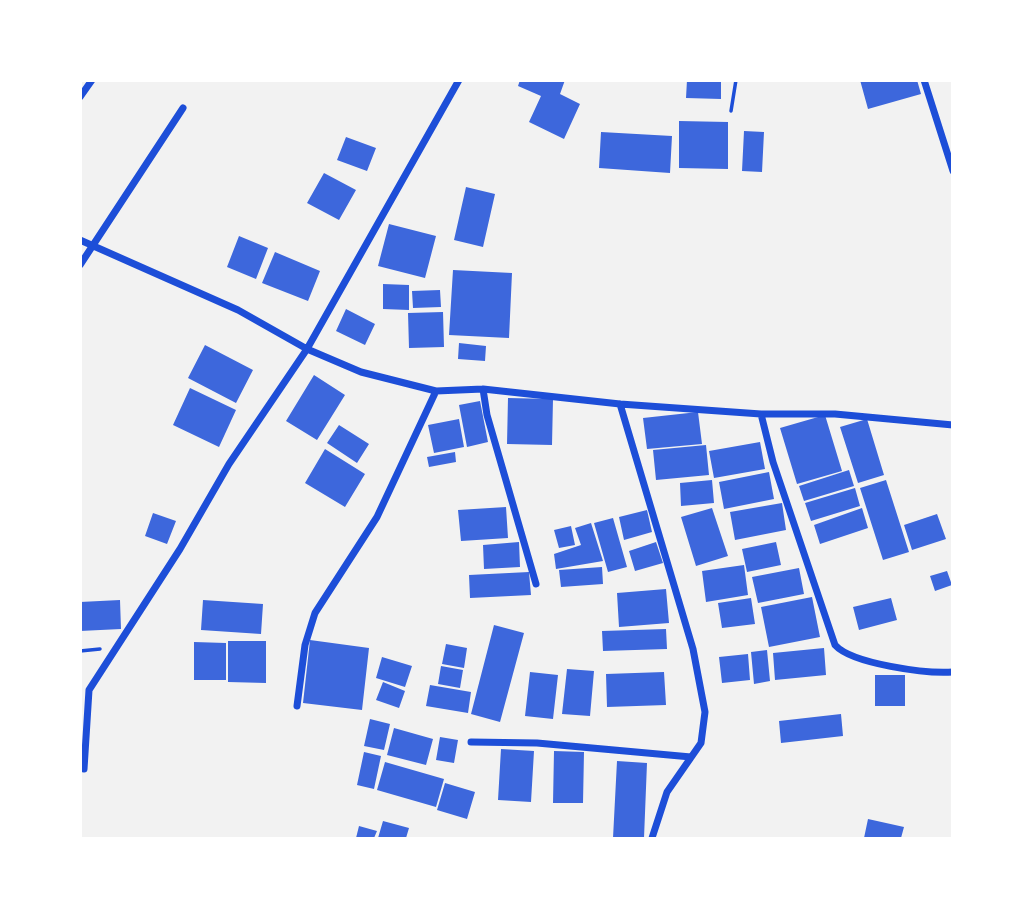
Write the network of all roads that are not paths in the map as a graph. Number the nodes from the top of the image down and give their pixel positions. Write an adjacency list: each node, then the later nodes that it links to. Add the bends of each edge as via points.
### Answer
1 (92, 80): 4 (street)
2 (459, 80): 10 (street)
3 (924, 80): 6 (street)
4 (80, 97)
5 (183, 108): 8 (street)
6 (953, 171)
7 (80, 240): 8 (street)
8 (93, 248): 9 (street); 10 (street, via 238,310)
9 (80, 265)
10 (307, 349): 12 (street, via 361,372); 21 (street, via 229,464 89,690)
11 (483, 389): 12 (street); 13 (street); 16 (street)
12 (436, 391): 18 (street, via 377,517 314,613)
13 (620, 404): 14 (street); 20 (street, via 699,671 705,728)
14 (761, 414): 15 (street, via 845,414); 17 (street, via 835,645 849,656)
15 (953, 425)
16 (536, 584)
17 (953, 672)
18 (297, 706)
19 (471, 742): 20 (street)
20 (691, 757): 22 (street, via 667,792)
21 (84, 769)
22 (652, 838)

